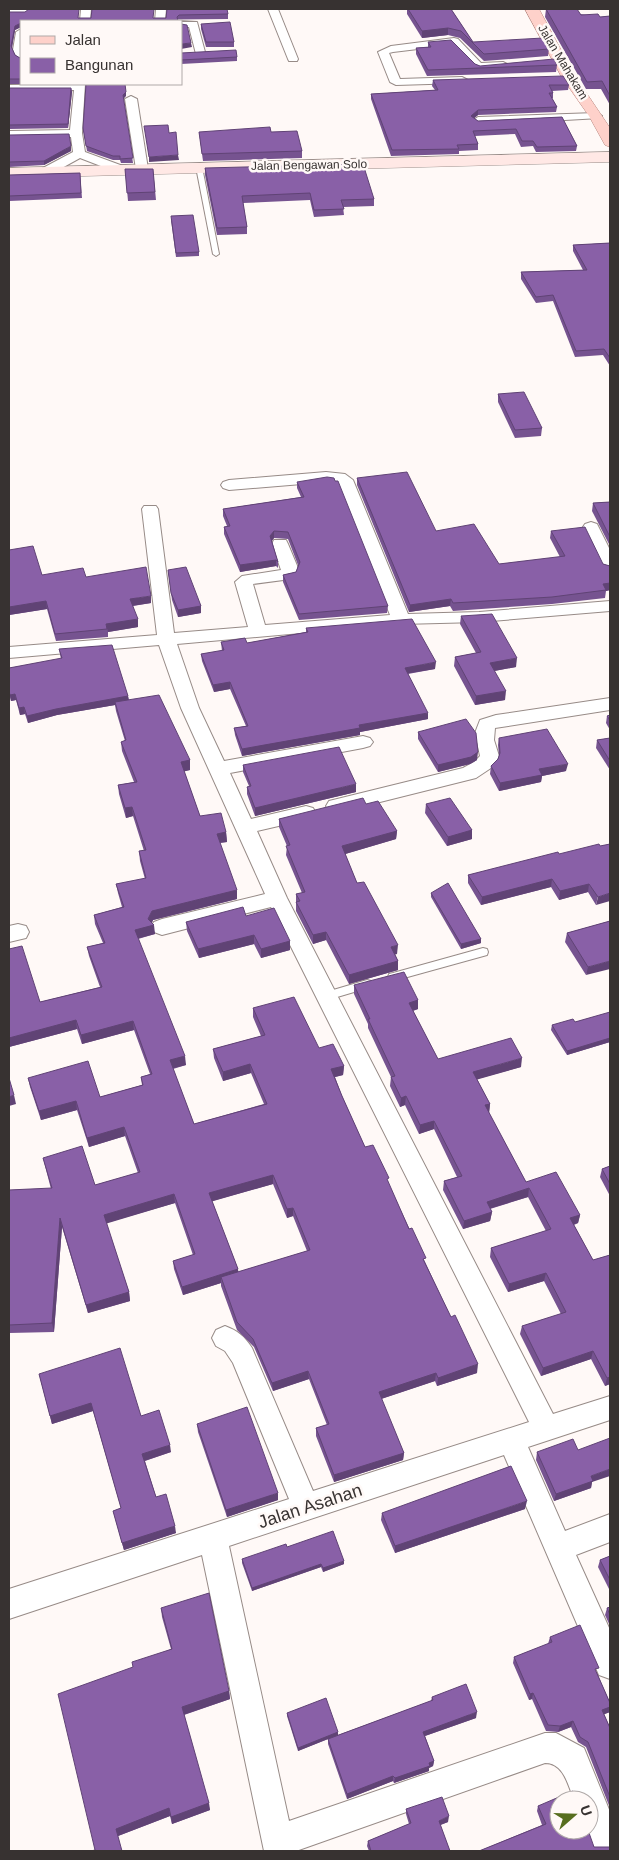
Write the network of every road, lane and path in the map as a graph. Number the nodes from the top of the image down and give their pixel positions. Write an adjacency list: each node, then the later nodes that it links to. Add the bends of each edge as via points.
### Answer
1 (273, 9): 9 (street)
2 (532, 9): 15 (main road, Jalan Mahakam, via 564,76)
3 (9, 11): 4 (street)
4 (24, 14)
5 (182, 24): 8 (street, via 197,24 195,53)
6 (20, 34): 7 (street)
7 (16, 51)
8 (215, 52)
9 (293, 59)
10 (514, 64): 11 (street, via 478,66 456,42 448,40 383,52 396,82)
11 (473, 80)
12 (79, 85): 13 (street); 17 (street)
13 (9, 88)
14 (131, 99): 24 (street)
15 (596, 116): 16 (street); 19 (main road, Jalan Mahakam)
16 (478, 121)
17 (76, 133): 18 (street); 20 (street)
18 (9, 134)
19 (610, 142)
20 (78, 154): 23 (street); 25 (street)
21 (610, 157): 22 (main road, Jalan Bengawan Solo)
22 (199, 167): 24 (main road, Jalan Bengawan Solo); 27 (lane)
23 (119, 169): 24 (main road, Jalan Bengawan Solo); 25 (main road, Jalan Bengawan Solo)
24 (142, 169)
25 (47, 171): 26 (main road, Jalan Bengawan Solo)
26 (9, 173)
27 (216, 254)
28 (229, 485): 34 (street, via 326,477 345,480)
29 (150, 508): 36 (street)
30 (591, 527): 32 (street)
31 (280, 544): 35 (street, via 289,573 244,582)
32 (610, 567)
33 (610, 606): 34 (street, via 479,618)
34 (401, 619): 35 (street)
35 (258, 631): 36 (street)
36 (166, 639): 37 (street); 40 (street, via 190,708)
37 (9, 653)
38 (610, 704): 41 (street, via 487,724 484,731 490,759 486,766 367,800)
39 (363, 742): 40 (street)
40 (217, 769): 41 (street)
41 (246, 827): 42 (street)
42 (277, 898): 43 (street); 45 (street)
43 (162, 927)
44 (483, 952): 45 (lane)
45 (327, 996): 48 (street)
46 (225, 1338): 50 (street, via 234,1343 244,1356)
47 (610, 1408): 48 (street, Jalan Asahan)
48 (547, 1430): 49 (street, Jalan Asahan)
49 (511, 1440): 50 (street, Jalan Asahan); 53 (street)
50 (306, 1507): 52 (street, Jalan Asahan)
51 (610, 1528): 53 (street)
52 (213, 1538): 54 (street, Jalan Asahan); 56 (street)
53 (559, 1547): 55 (street)
54 (9, 1604)
55 (610, 1664)
56 (279, 1846): 57 (street, via 545,1748 556,1748 573,1759)
57 (610, 1851)

